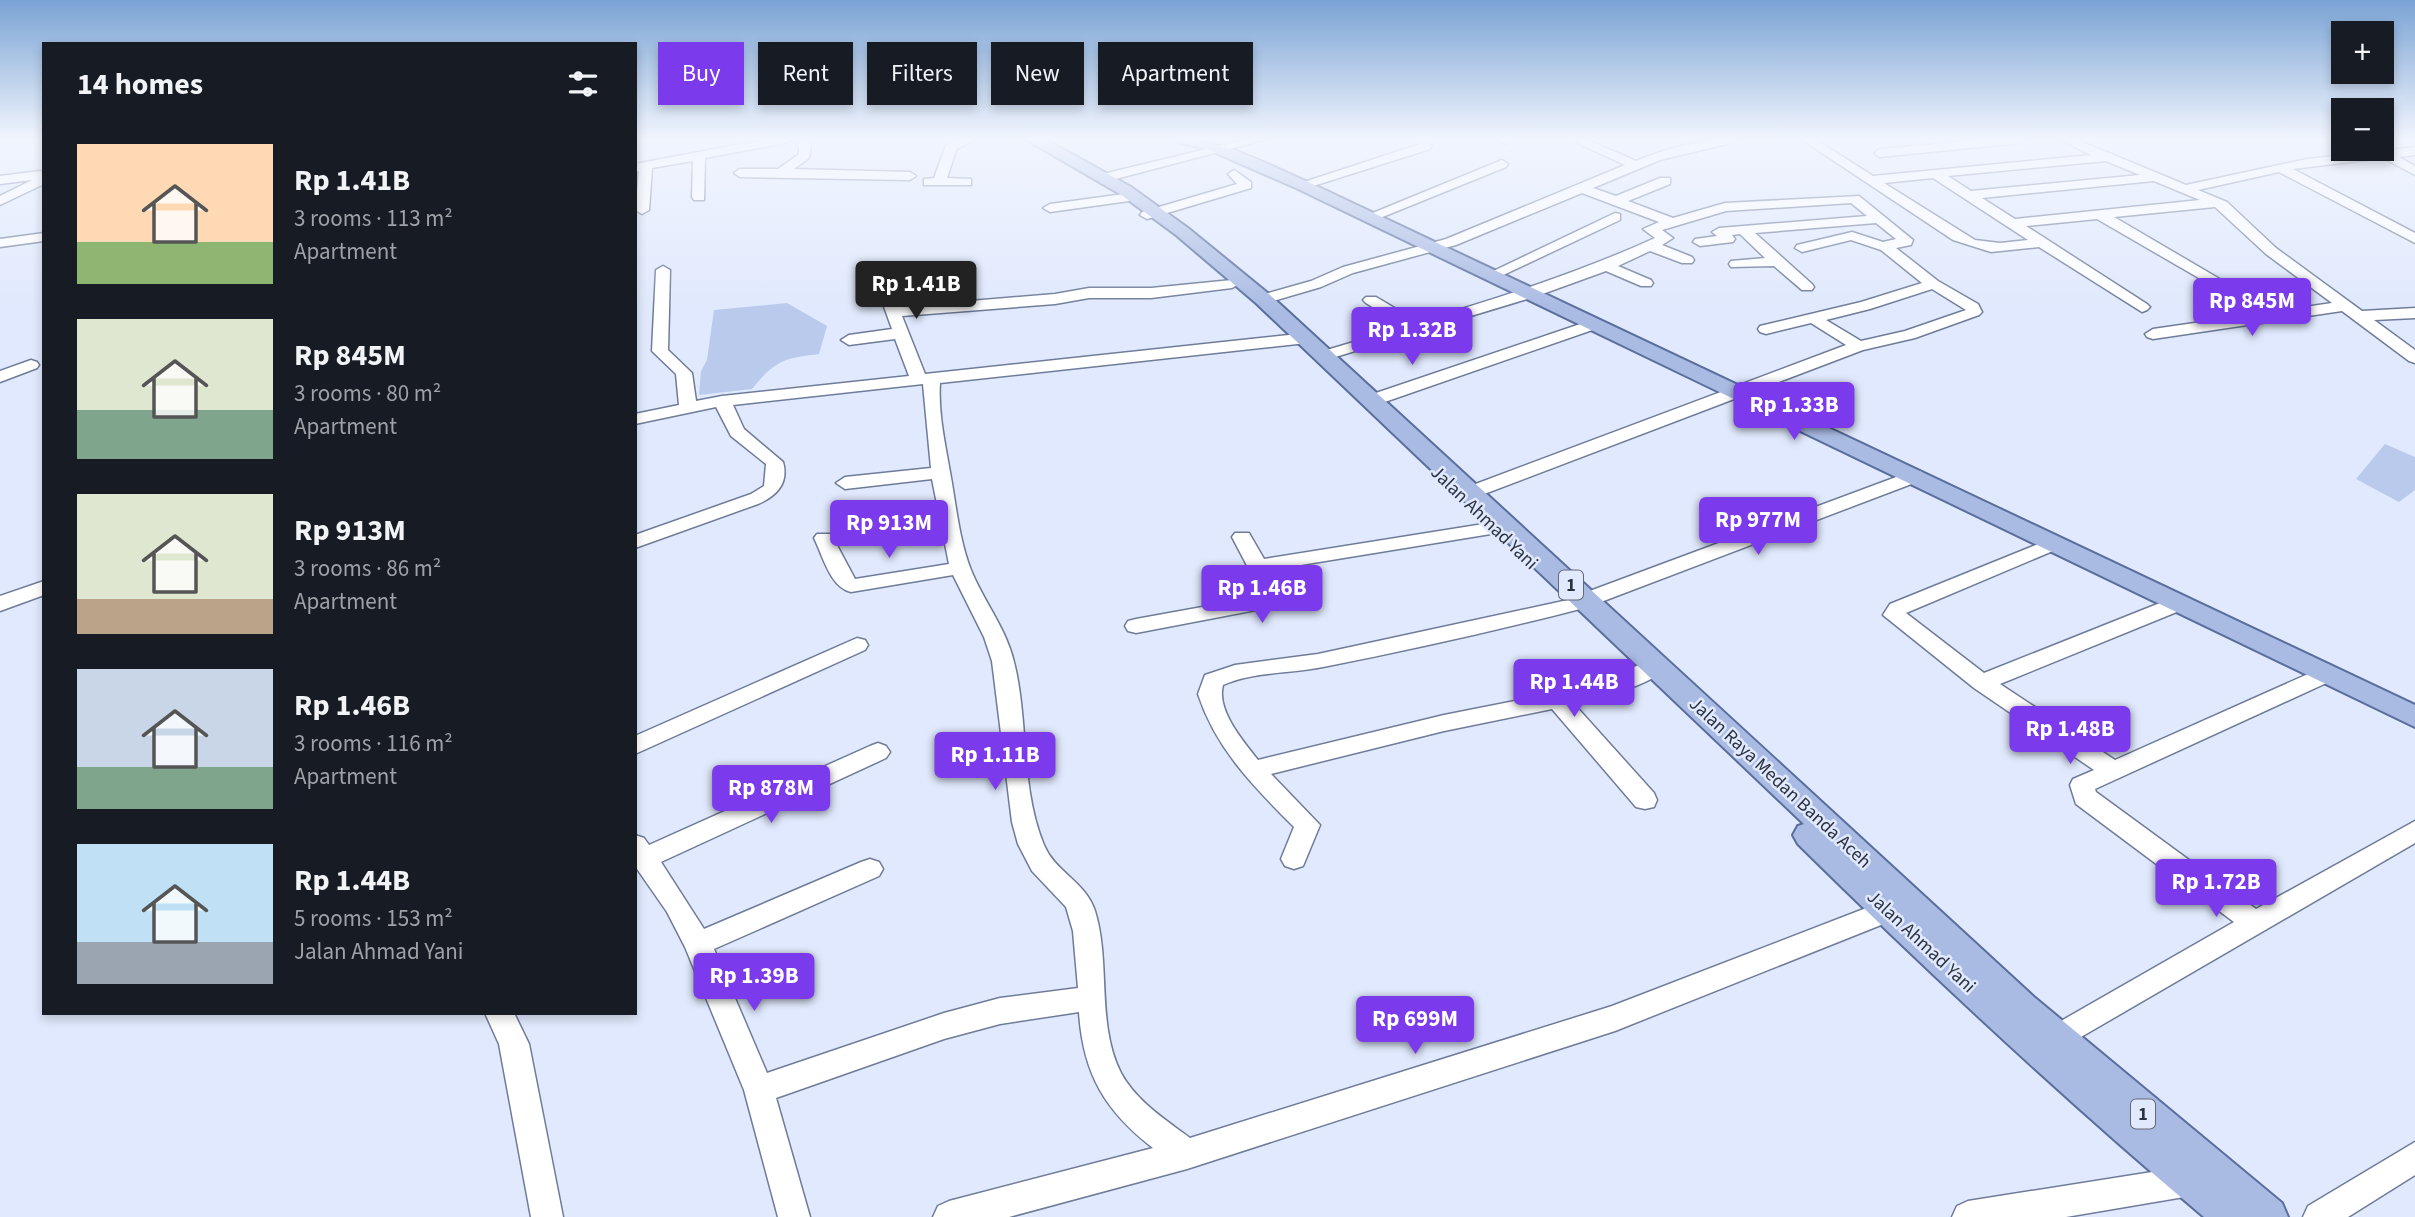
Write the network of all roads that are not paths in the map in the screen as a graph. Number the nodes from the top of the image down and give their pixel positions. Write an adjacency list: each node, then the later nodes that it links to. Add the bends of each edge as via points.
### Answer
1 (642, 196): 18 (street)
2 (1090, 196): 17 (street)
3 (1127, 196): 19 (main road, Jalan Ahmad Yani / 1)
4 (1210, 196): 19 (street)
5 (1325, 196): 21 (main road)
6 (1423, 196): 21 (street)
7 (1558, 196): 34 (street)
8 (1603, 196): 15 (street)
9 (1630, 196): 15 (street)
10 (1898, 196): 14 (street); 30 (street, via 1978,247 1989,250)
11 (1970, 196): 25 (street)
12 (2203, 196): 16 (street)
13 (2333, 196): 28 (street)
14 (1854, 199): 23 (street); 24 (street, via 1725,207)
15 (1618, 201): 24 (street)
16 (2217, 202): 20 (street); 52 (street, via 2271,251)
17 (1050, 208)
18 (642, 210)
19 (1152, 213): 44 (main road, Jalan Ahmad Yani / 1); 49 (main road, 1)
20 (2100, 215): 25 (street); 47 (street)
21 (1370, 217): 34 (main road)
22 (1615, 217): 42 (street)
23 (1879, 219): 26 (street); 33 (street, via 1907,241)
24 (1672, 222): 32 (street, via 1648,230 1666,238)
25 (2015, 223): 30 (street)
26 (1743, 230): 29 (street, via 1719,232 1728,239); 37 (street)
27 (42, 237): 31 (street)
28 (2415, 239)
29 (1700, 242)
30 (2043, 242): 51 (street)
31 (0, 243)
32 (1651, 246): 36 (street); 39 (street)
33 (1885, 246): 35 (street, via 1852,236); 45 (street)
34 (1433, 248): 42 (main road); 49 (street)
35 (1802, 248)
36 (1687, 260)
37 (1778, 261): 38 (street); 46 (street)
38 (1736, 264)
39 (1606, 266): 43 (street); 48 (street)
40 (663, 270): 71 (street, via 660,351 684,373)
41 (880, 275): 53 (street)
42 (1492, 275): 48 (main road)
43 (1646, 283)
44 (1232, 284): 53 (street); 62 (main road, Jalan Ahmad Yani / 1)
45 (1933, 284): 55 (street); 63 (street, via 1973,307 1974,312 1909,335)
46 (1807, 287)
47 (2230, 291)
48 (1532, 293): 56 (main road); 57 (street)
49 (1263, 299): 62 (main road, 1)
50 (1371, 300): 57 (street)
51 (2141, 307)
52 (2352, 311): 54 (street); 60 (street); 64 (street)
53 (894, 312): 59 (street)
54 (2415, 313)
55 (1813, 318): 58 (street); 63 (street)
56 (1595, 324): 68 (main road); 69 (street)
57 (1415, 327): 62 (street)
58 (1766, 329)
59 (901, 333): 61 (street); 67 (street)
60 (2153, 334)
61 (849, 340)
62 (1309, 344): 67 (street); 69 (main road, 1); 77 (main road, Jalan Ahmad Yani / 1)
63 (1858, 346): 68 (street)
64 (2415, 358)
65 (31, 365): 66 (street)
66 (0, 377)
67 (925, 378): 70 (street); 73 (street)
68 (1736, 392): 74 (main road); 76 (street)
69 (1373, 400): 76 (main road, 1)
70 (722, 401): 71 (street); 80 (street, via 737,432 774,462 774,486 744,503)
71 (688, 406): 72 (street)
72 (637, 419)
73 (941, 472): 75 (street); 83 (street)
74 (1915, 476): 81 (main road); 85 (street)
75 (845, 483)
76 (1472, 492): 85 (main road, 1)
77 (1496, 528): 82 (street); 85 (main road, Jalan Ahmad Yani / 1)
78 (1242, 537): 82 (street)
79 (824, 538): 83 (street, via 844,580 852,586)
80 (637, 541)
81 (2053, 544): 87 (main road); 92 (street, via 1895,613 1903,625)
82 (1258, 566): 88 (street, via 1273,596 1270,601)
83 (960, 568): 107 (street, via 1004,663 1018,791 1031,843 1038,860 1075,896 1081,908)
84 (42, 588): 86 (street)
85 (1580, 602): 90 (main road, Jalan Ahmad Yani / 1); 97 (street, via 1438,637 1213,680 1212,707)
86 (0, 604)
87 (2177, 604): 91 (main road); 92 (street)
88 (1136, 626)
89 (857, 645): 95 (street)
90 (1650, 670): 93 (street); 104 (main road, Jalan Ahmad Yani / 1); 109 (main road, Jalan Raya Medan Banda Aceh / 1, via 1846,846)
91 (2325, 675): 94 (main road); 98 (street)
92 (1982, 683): 98 (street)
93 (1557, 700): 97 (street); 99 (street)
94 (2415, 717)
95 (637, 745)
96 (878, 752): 101 (street)
97 (1252, 769): 102 (street, via 1307,825)
98 (2112, 769): 105 (street, via 2082,785 2085,797)
99 (1645, 800)
100 (2415, 831): 105 (street)
101 (640, 851): 106 (street)
102 (1294, 859)
103 (870, 869): 106 (street)
104 (1887, 911): 109 (main road, Jalan Ahmad Yani / 1); 111 (street, via 1615,1018)
105 (2256, 924): 109 (street)
106 (698, 944): 110 (street)
107 (1093, 998): 110 (street, via 1000,1011 944,1026); 111 (street, via 1110,1081 1124,1103)
108 (500, 1015): 114 (street, via 514,1044)
109 (2047, 1043): 113 (main road, Jalan Ahmad Yani / 1); 119 (main road, Jalan Raya Medan Banda Aceh / 1)
110 (759, 1090): 115 (street)
111 (1187, 1154): 116 (street)
112 (2415, 1157): 120 (street)
113 (2190, 1181): 117 (street); 118 (main road, Jalan Ahmad Yani / 1)
114 (547, 1217)
115 (794, 1217)
116 (949, 1217)
117 (1968, 1217)
118 (2235, 1217)
119 (2268, 1217)
120 (2319, 1217)

